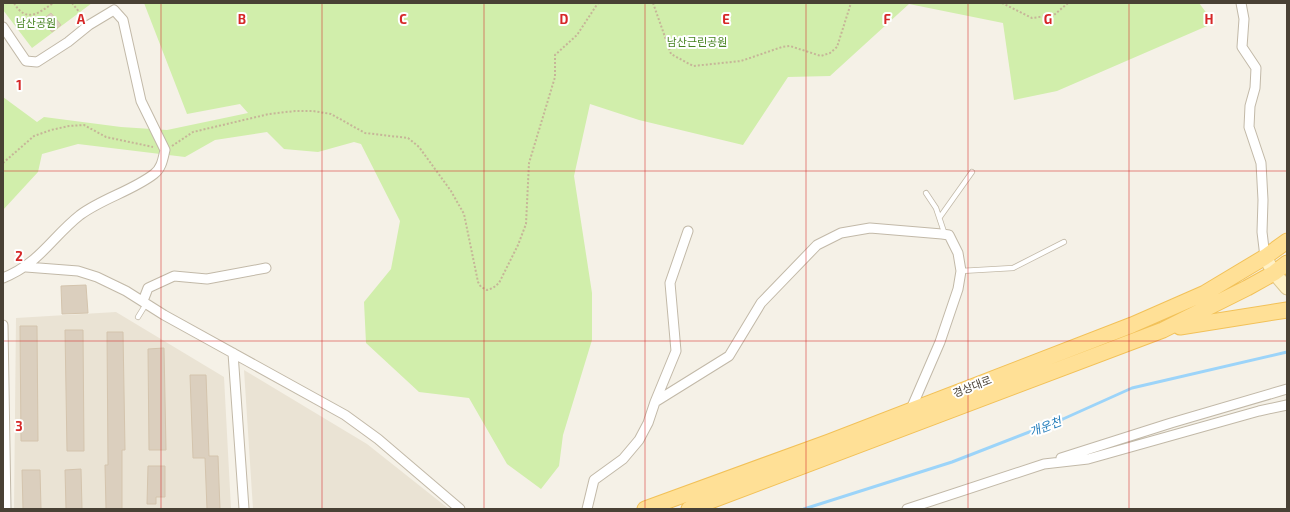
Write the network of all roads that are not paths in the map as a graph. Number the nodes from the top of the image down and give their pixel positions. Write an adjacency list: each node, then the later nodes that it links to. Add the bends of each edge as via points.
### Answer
1 (1241, 3): 10 (street, via 1244,19 1242,47 1256,68 1255,88 1250,106 1250,127 1261,162)
2 (3, 27): 12 (street, via 26,61 37,62 114,10 123,20 141,101 165,150 156,173 79,216)
3 (972, 172): 5 (lane)
4 (926, 193): 5 (lane, via 932,199)
5 (940, 217): 7 (lane)
6 (688, 231): 25 (street, via 670,283 676,351)
7 (946, 234): 14 (street, via 956,247); 25 (street, via 870,228 841,233 817,245 761,303 729,356)
8 (1287, 241): 10 (main road, 경상대로)
9 (1064, 242): 14 (lane, via 1013,268)
10 (1265, 257): 15 (main road); 27 (main road, 경상대로, via 1205,293 1152,316)
11 (1287, 263): 15 (main road, 경상대로)
12 (26, 267): 16 (street); 18 (street, via 78,271 120,288)
13 (266, 268): 18 (street, via 206,279 174,276 148,288)
14 (961, 271): 27 (street, via 953,304)
15 (1274, 273): 17 (main road); 22 (main road, 경상대로)
16 (3, 278)
17 (1287, 288)
18 (144, 303): 20 (lane); 23 (street)
19 (1287, 310): 22 (main road)
20 (138, 317)
21 (3, 324): 31 (street)
22 (1163, 330): 30 (main road, 경상대로)
23 (233, 353): 32 (street); 33 (street, via 345,415 378,439)
24 (1287, 390): 28 (street, via 1171,422)
25 (655, 402): 34 (street, via 639,440 624,459 594,480)
26 (1287, 405): 28 (street, via 1088,459)
27 (911, 409): 29 (main road, 경상대로)
28 (1044, 464): 37 (street)
29 (705, 487): 30 (street); 35 (main road, 경상대로)
30 (714, 505): 36 (main road, 경상대로)
31 (6, 509)
32 (244, 509)
33 (460, 509)
34 (587, 509)
35 (646, 509)
36 (690, 509)
37 (907, 509)

